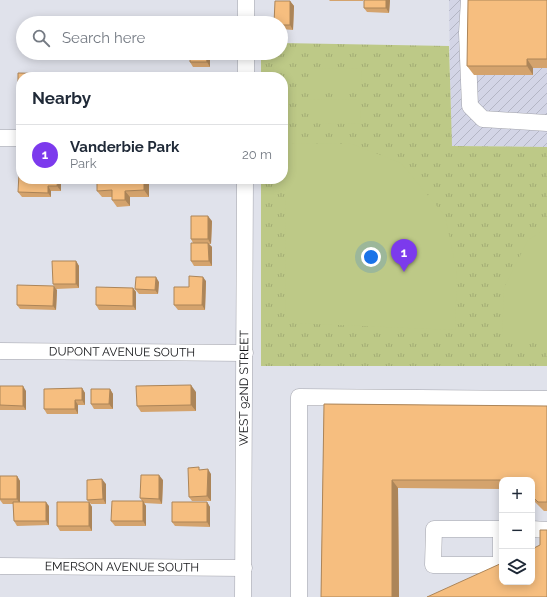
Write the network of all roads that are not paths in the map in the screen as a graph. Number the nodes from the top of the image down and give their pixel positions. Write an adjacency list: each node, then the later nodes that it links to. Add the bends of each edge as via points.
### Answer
1 (246, 0): 3 (street)
2 (469, 0): 6 (street, via 467,33 470,106 483,119)
3 (246, 16)
4 (246, 60): 5 (street)
5 (246, 72)
6 (547, 123)
7 (0, 138): 8 (street)
8 (16, 138)
9 (245, 184): 11 (street, WEST 92ND STREET)
10 (0, 351): 11 (street, DUPONT AVENUE SOUTH)
11 (245, 353): 17 (street, WEST 92ND STREET)
12 (547, 399): 19 (street, via 299,397)
13 (502, 529): 13 (street, via 434,529 433,565 501,566)
14 (535, 530): 15 (street)
15 (547, 530)
16 (0, 566): 17 (street, EMERSON AVENUE SOUTH)
17 (244, 568): 18 (street, WEST 92ND STREET)
18 (244, 597)
19 (299, 597)

